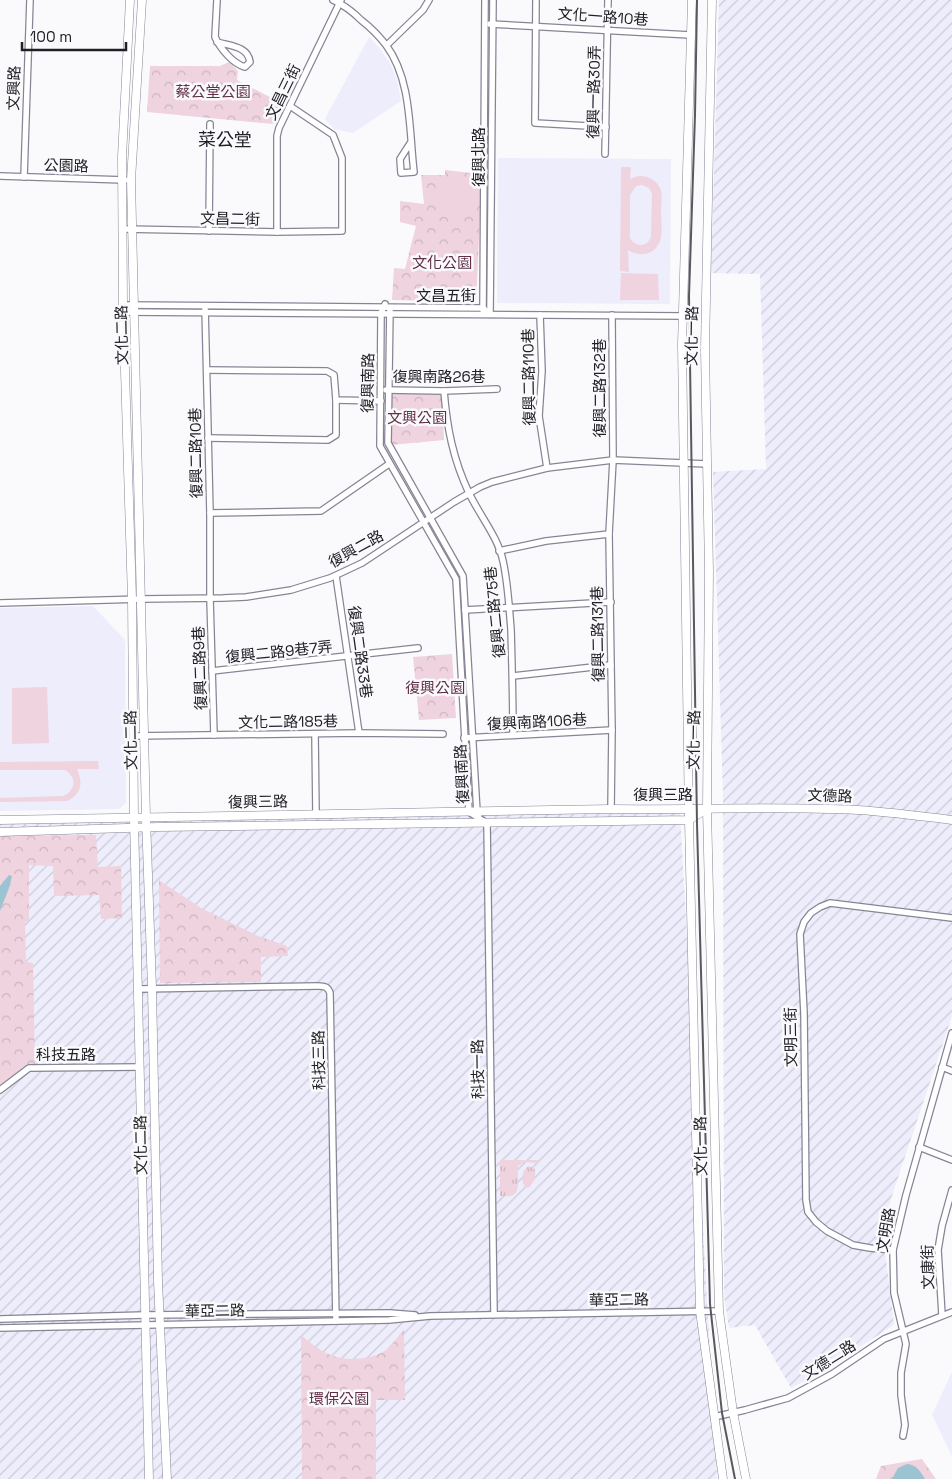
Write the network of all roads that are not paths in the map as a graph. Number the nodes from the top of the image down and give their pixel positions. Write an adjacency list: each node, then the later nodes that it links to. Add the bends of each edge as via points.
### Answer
1 (30, 0): 29 (street, 文興路)
2 (130, 0): 30 (street, 文化二路)
3 (142, 0): 31 (street, 文化二路)
4 (218, 0): 19 (street, via 214,37)
5 (333, 0): 13 (street)
6 (429, 0): 20 (street, via 423,10)
7 (485, 0): 15 (street, 復興北路)
8 (492, 0): 14 (street, 復興北路)
9 (536, 0): 16 (street)
10 (608, 0): 17 (street, 復興一路30弄)
11 (692, 0): 18 (street, 文化一路)
12 (712, 0): 58 (street, 文化一路, via 705,349)
13 (340, 1): 20 (street); 21 (street, 文昌三街)
14 (492, 24): 15 (street, 文化一路10巷); 16 (street, 文化一路10巷); 23 (street, 復興北路)
15 (485, 25): 22 (street, 復興北路)
16 (536, 26): 17 (street, 文化一路10巷); 25 (street, via 535,123)
17 (608, 31): 18 (street, 文化一路10巷); 25 (street, 復興一路30弄)
18 (690, 35): 46 (street, 文化一路)
19 (217, 42): 19 (street, via 240,66 245,67 250,62 249,55 243,50)
20 (386, 45): 26 (street, via 402,80)
21 (290, 106): 37 (street, 文昌三街, via 277,136); 37 (street, 文昌二街, via 333,135 342,158 342,230)
22 (484, 120): 23 (street); 32 (street, 復興北路)
23 (492, 120): 33 (street, 復興北路)
24 (210, 124): 36 (street)
25 (606, 127): 27 (street, 復興一路30弄)
26 (411, 142): 26 (street, via 400,159 401,173 414,172)
27 (605, 154)
28 (0, 176): 29 (street, 公園路)
29 (24, 178): 30 (street, 公園路)
30 (123, 180): 31 (street, 公園路); 34 (street, 文化二路)
31 (132, 180): 35 (street, 文化二路)
32 (484, 209): 33 (street); 42 (street, 復興北路)
33 (491, 209): 43 (street, 復興北路)
34 (123, 229): 35 (street, 文昌二街); 39 (street, 文化二路)
35 (133, 229): 36 (street, 文昌二街); 38 (street, 文化二路)
36 (209, 231): 37 (street, 文昌二街)
37 (277, 232)
38 (135, 308): 39 (street, 文昌五街); 41 (street, 文昌五街); 69 (street, 文化二路)
39 (123, 309): 70 (street, 文化二路)
40 (386, 309): 41 (street, 文昌五街); 42 (street, 文昌五街); 49 (street, 復興南路); 50 (street, 復興南路)
41 (205, 310): 47 (street, 復興二路10巷)
42 (483, 311): 43 (street, 文昌五街)
43 (490, 314): 44 (street)
44 (540, 315): 45 (street); 59 (street, 復興二路110巷, via 542,372 539,416)
45 (612, 316): 46 (street); 55 (street, 復興二路132巷)
46 (683, 316): 57 (street, 文化一路)
47 (207, 370): 52 (street, via 327,371 334,375); 54 (street, 復興二路10巷)
48 (497, 389): 51 (street, 復興南路26巷)
49 (381, 390): 50 (street, 復興南路26巷); 53 (street, 復興南路)
50 (389, 390): 51 (street, 復興南路26巷); 62 (street, 復興南路, via 388,443)
51 (444, 391): 60 (street, 復興二路75巷, via 452,450)
52 (336, 400): 53 (street); 54 (street, via 336,434 328,440)
53 (381, 401): 56 (street, 復興南路, via 380,446)
54 (208, 438): 61 (street, 復興二路10巷)
55 (613, 460): 57 (street, 復興二路); 59 (street, 復興二路); 64 (street, 復興二路131巷)
56 (389, 464): 61 (street, via 321,511); 63 (street, 復興南路)
57 (685, 464): 58 (street, 復興二路); 93 (street, 文化一路)
58 (707, 464): 92 (street, 文化一路)
59 (547, 468): 60 (street, 復興二路, via 492,482)
60 (469, 493): 62 (street, 復興二路); 67 (street, 復興二路75巷)
61 (210, 513): 71 (street, 復興二路10巷)
62 (430, 519): 63 (street, 復興二路); 65 (street, 復興南路)
63 (423, 523): 66 (street, 復興南路); 68 (street, 復興二路)
64 (609, 534): 67 (street, via 546,541); 72 (street, 復興二路131巷)
65 (442, 541): 66 (street); 75 (street, 復興南路, via 463,576)
66 (436, 545): 89 (street, 復興南路, via 456,580)
67 (500, 552): 74 (street, 復興二路75巷)
68 (336, 576): 71 (street, 復興二路, via 270,594); 77 (street, 復興二路33巷)
69 (142, 598): 70 (street, 復興二路); 71 (street, 復興二路); 87 (street, 文化二路)
70 (132, 599): 73 (street, 復興二路); 86 (street, 文化二路)
71 (210, 599): 79 (street, 復興二路9巷)
72 (611, 602): 74 (street); 78 (street, 復興二路131巷)
73 (0, 603)
74 (509, 608): 75 (street); 80 (street, 復興二路75巷)
75 (465, 610): 90 (street, 復興南路)
76 (418, 648): 77 (street, 復興二路9巷7弄)
77 (349, 657): 79 (street, 復興二路9巷7弄); 82 (street, 復興二路33巷)
78 (611, 665): 80 (street); 81 (street, 復興二路131巷)
79 (212, 671): 85 (street, 復興二路9巷)
80 (513, 676): 88 (street, 復興二路75巷)
81 (612, 730): 88 (street, 復興南路106巷); 91 (street, 復興二路131巷)
82 (359, 733): 83 (street, 文化二路185巷); 84 (street, 文化二路185巷)
83 (315, 734): 85 (street, 文化二路185巷); 96 (street)
84 (443, 734)
85 (214, 735): 87 (street, 文化二路185巷)
86 (134, 736): 87 (street, 文化二路185巷); 97 (street, 文化二路)
87 (145, 736): 98 (street, 文化二路)
88 (514, 736): 90 (street, 復興南路106巷)
89 (464, 738): 90 (street, 復興南路106巷); 94 (street, 復興南路)
90 (473, 738): 94 (street, 復興南路)
91 (611, 809): 93 (street, 復興三路); 94 (street, 復興三路)
92 (707, 809): 93 (street, 復興三路); 100 (street, 復興三路); 101 (street, 文德路, via 856,810); 120 (street, 文化一路)
93 (689, 810): 100 (street, 文化一路)
94 (473, 812): 95 (street, 復興三路); 102 (street, 復興南路)
95 (386, 813): 96 (street, 復興三路); 103 (street)
96 (316, 814): 98 (street, 復興三路)
97 (134, 818): 98 (street, 復興三路); 99 (street, 復興三路); 104 (street, 文化二路)
98 (146, 818): 105 (street, 文化二路)
99 (0, 820)
100 (689, 820): 102 (street, 復興三路); 119 (street, 文化一路)
101 (952, 820)
102 (487, 823): 103 (street, 復興三路); 123 (street, 科技一路)
103 (386, 824): 105 (street, 復興三路)
104 (134, 828): 105 (street, 復興三路); 106 (street, 復興三路); 109 (street, 文化二路)
105 (147, 828): 108 (street, 文化二路)
106 (0, 832)
107 (952, 918): 118 (street, 文明三街, via 830,903 811,913 800,934 808,1212 816,1222 853,1245)
108 (152, 988): 109 (street, 科技三路); 122 (street, 科技三路, via 324,986 328,989); 125 (street, 文化二路)
109 (139, 989): 111 (street, 文化二路)
110 (952, 1033): 112 (street, 文明路)
111 (140, 1067): 114 (street, 科技五路, via 28,1068); 124 (street, 文化二路)
112 (942, 1067): 113 (street); 115 (street, 文明路)
113 (952, 1071)
114 (0, 1090)
115 (919, 1147): 116 (street); 118 (street, 文明路)
116 (952, 1160)
117 (952, 1190): 126 (street, 文康街, via 938,1250)
118 (893, 1250): 133 (street, 文明路, via 894,1293)
119 (700, 1311): 120 (street, 華亞二路); 123 (street, 華亞二路); 135 (street, 文化一路)
120 (718, 1311): 134 (street, 文化一路)
121 (952, 1312): 126 (street, 文德二路)
122 (336, 1313): 125 (street, 華亞二路); 127 (street, 華亞二路); 129 (street, 科技三路)
123 (494, 1314): 127 (street, 華亞二路)
124 (145, 1315): 125 (street, 華亞二路); 128 (street, 華亞二路); 130 (street, 文化二路)
125 (160, 1315): 131 (street, 文化二路)
126 (942, 1315): 133 (street, 文德二路)
127 (430, 1316): 129 (street, 華亞二路)
128 (0, 1319)
129 (336, 1321): 131 (street, 華亞二路)
130 (146, 1325): 131 (street, 華亞二路); 132 (street, 華亞二路); 137 (street, 文化二路)
131 (160, 1325): 138 (street, 文化二路)
132 (0, 1328)
133 (902, 1330): 134 (street, 文德二路, via 788,1398); 136 (street, 文明路, via 906,1344 901,1373)
134 (733, 1412): 135 (street, 文德二路); 140 (street, 文化一路)
135 (714, 1416): 139 (street, 文化一路)
136 (903, 1436)
137 (149, 1479)
138 (167, 1479)
139 (723, 1479)
140 (746, 1479)

